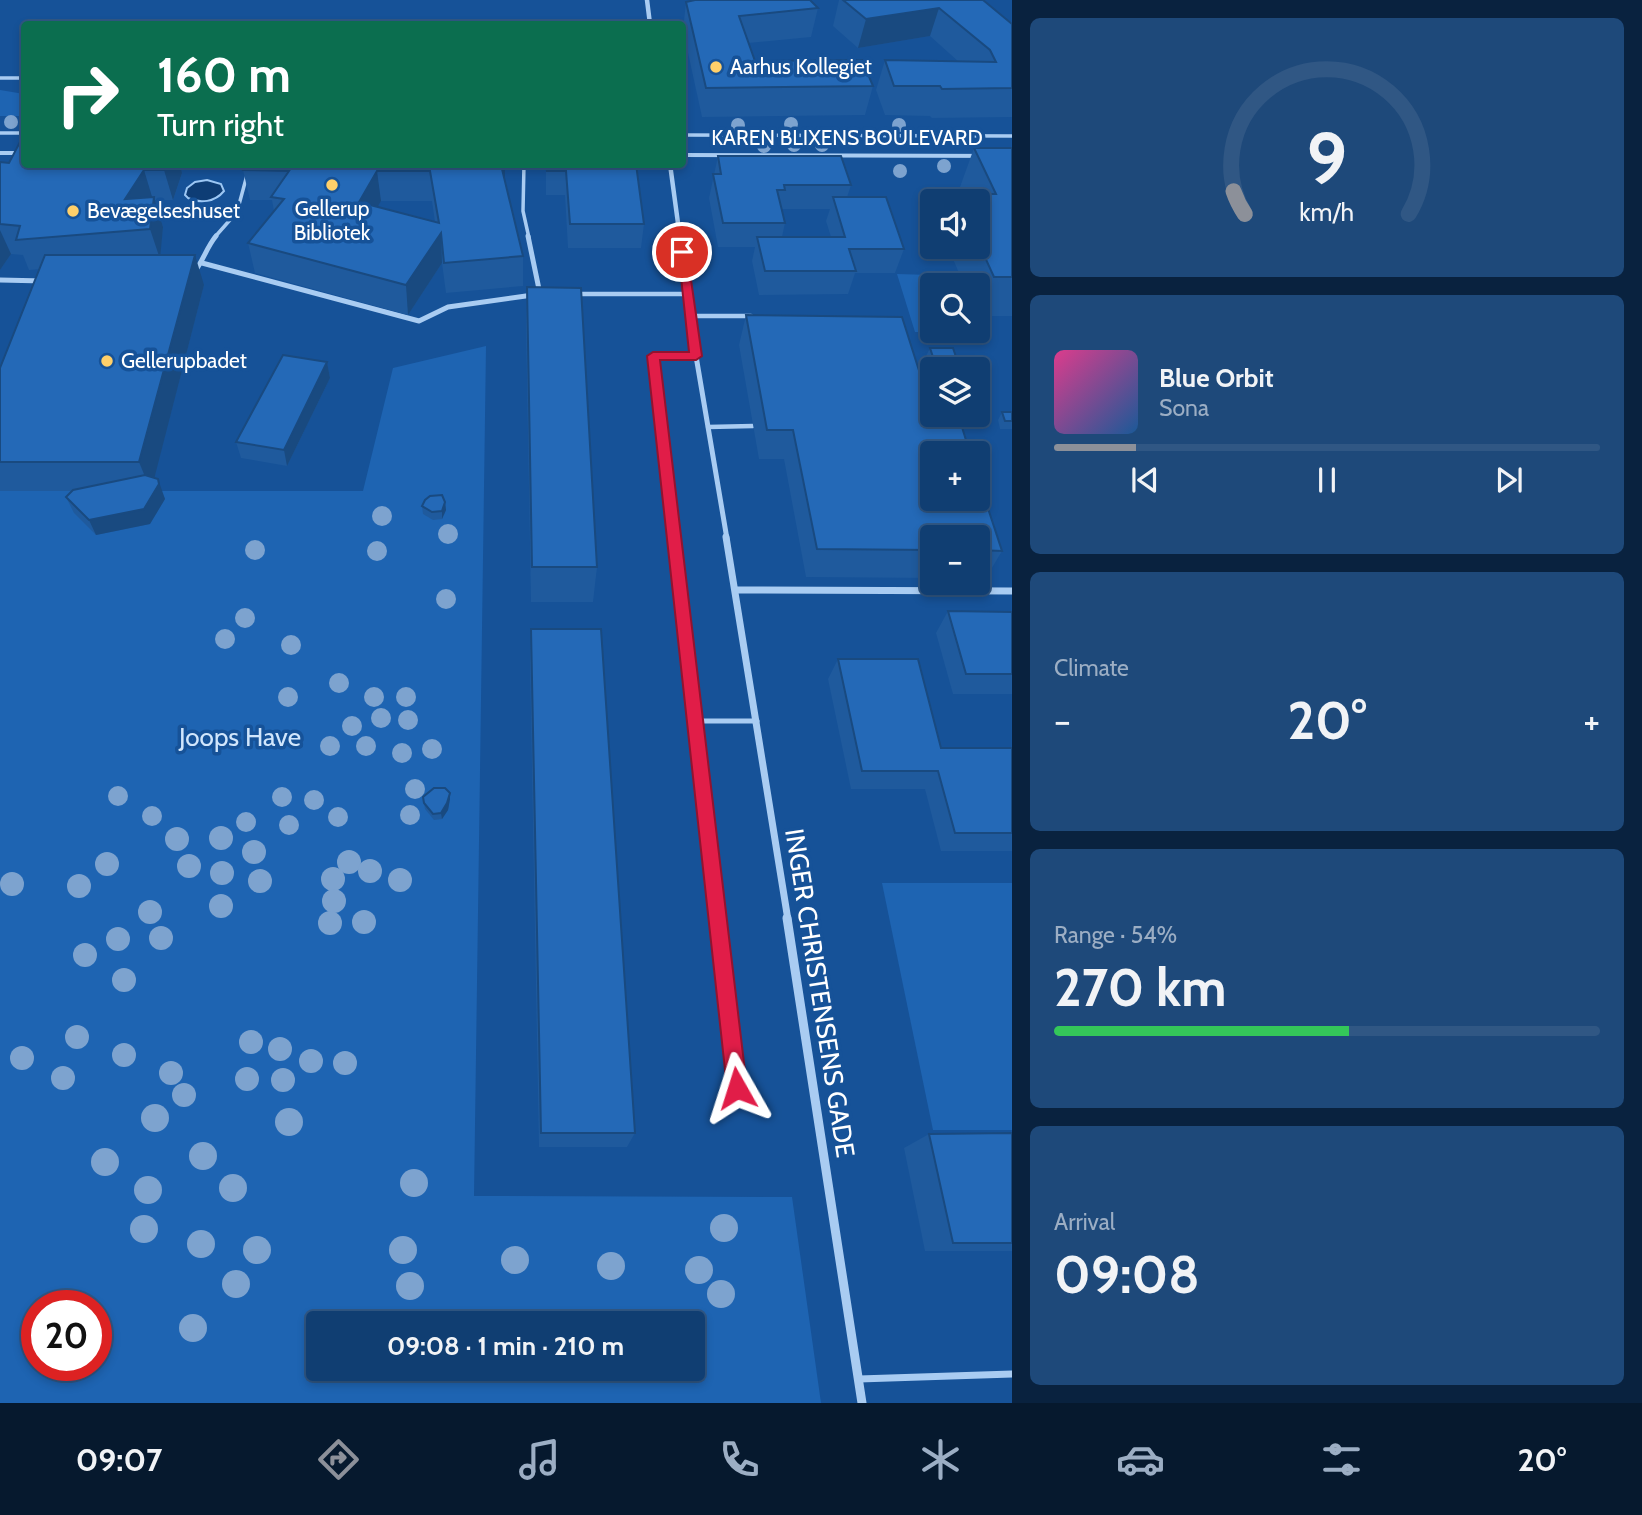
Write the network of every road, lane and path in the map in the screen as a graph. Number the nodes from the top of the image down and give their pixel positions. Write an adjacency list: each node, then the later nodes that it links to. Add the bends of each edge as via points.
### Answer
1 (647, 0): 2 (street)
2 (650, 21)
3 (0, 78): 4 (lane)
4 (21, 78)
5 (0, 133): 6 (lane)
6 (21, 133)
7 (686, 135): 8 (lane)
8 (1012, 136)
9 (0, 153): 10 (street)
10 (21, 153)
11 (686, 155): 12 (street, KAREN BLIXENS BOULEVARD)
12 (1012, 156)
13 (249, 168): 16 (street, via 237,212 208,245)
14 (524, 168): 20 (street, via 523,211)
15 (671, 168): 23 (street, INGER CHRISTENSENS GADE)
16 (202, 263): 17 (street); 20 (street, via 419,321 448,307)
17 (188, 276)
18 (0, 279): 19 (street)
19 (52, 281)
20 (540, 294): 21 (lane)
21 (554, 294)
22 (567, 294): 23 (lane)
23 (688, 294): 24 (street, INGER CHRISTENSENS GADE)
24 (691, 316): 25 (lane); 26 (street, INGER CHRISTENSENS GADE)
25 (760, 316)
26 (696, 356): 27 (street, INGER CHRISTENSENS GADE); 31 (lane, via 653,356)
27 (708, 426): 28 (lane); 29 (street, INGER CHRISTENSENS GADE)
28 (753, 426)
29 (736, 590): 30 (street); 32 (street, INGER CHRISTENSENS GADE)
30 (1012, 591)
31 (697, 721): 32 (lane); 33 (lane)
32 (757, 721): 35 (street, INGER CHRISTENSENS GADE)
33 (737, 1088)
34 (1012, 1374): 35 (lane)
35 (859, 1379): 36 (street, INGER CHRISTENSENS GADE)
36 (862, 1403)

